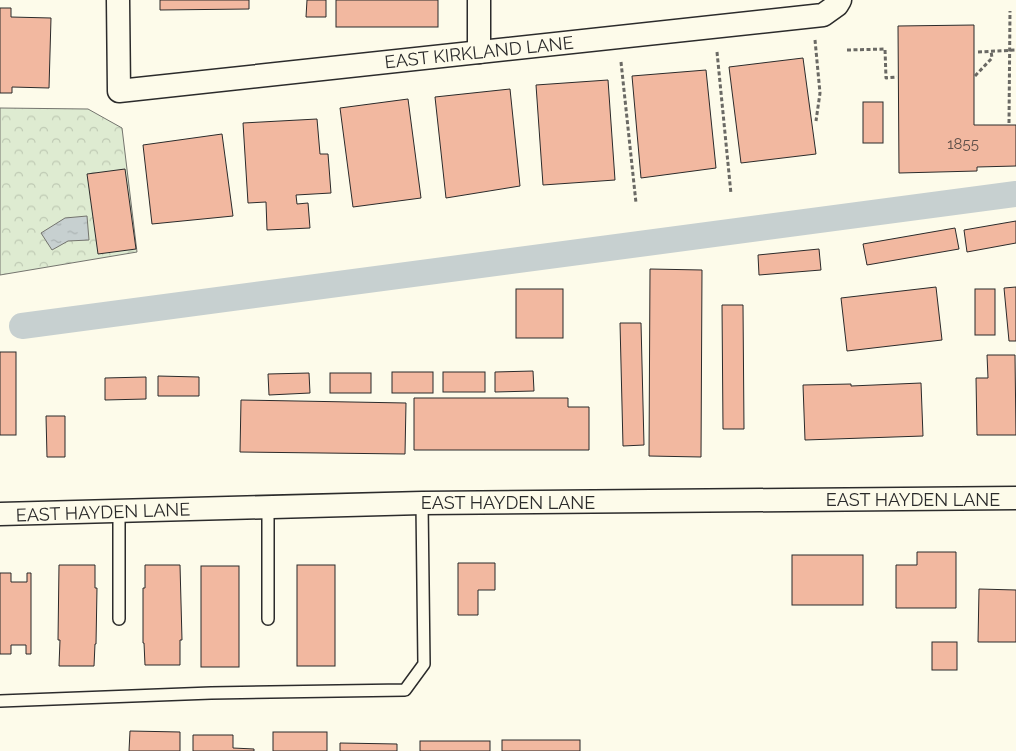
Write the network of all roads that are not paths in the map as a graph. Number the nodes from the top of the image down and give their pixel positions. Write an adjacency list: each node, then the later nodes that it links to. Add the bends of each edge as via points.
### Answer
1 (118, 0): 4 (street, EAST KIRKLAND LANE, via 119,91)
2 (479, 0): 4 (street)
3 (838, 3): 4 (street, EAST KIRKLAND LANE, via 823,15)
4 (479, 52)
5 (1016, 498): 6 (street, EAST HAYDEN LANE)
6 (422, 502): 7 (street, EAST HAYDEN LANE); 12 (lane, via 424,664 405,690 211,692)
7 (268, 507): 8 (street, EAST HAYDEN LANE); 11 (lane)
8 (119, 511): 9 (street, EAST HAYDEN LANE); 10 (lane)
9 (0, 514)
10 (119, 619)
11 (268, 619)
12 (0, 701)

